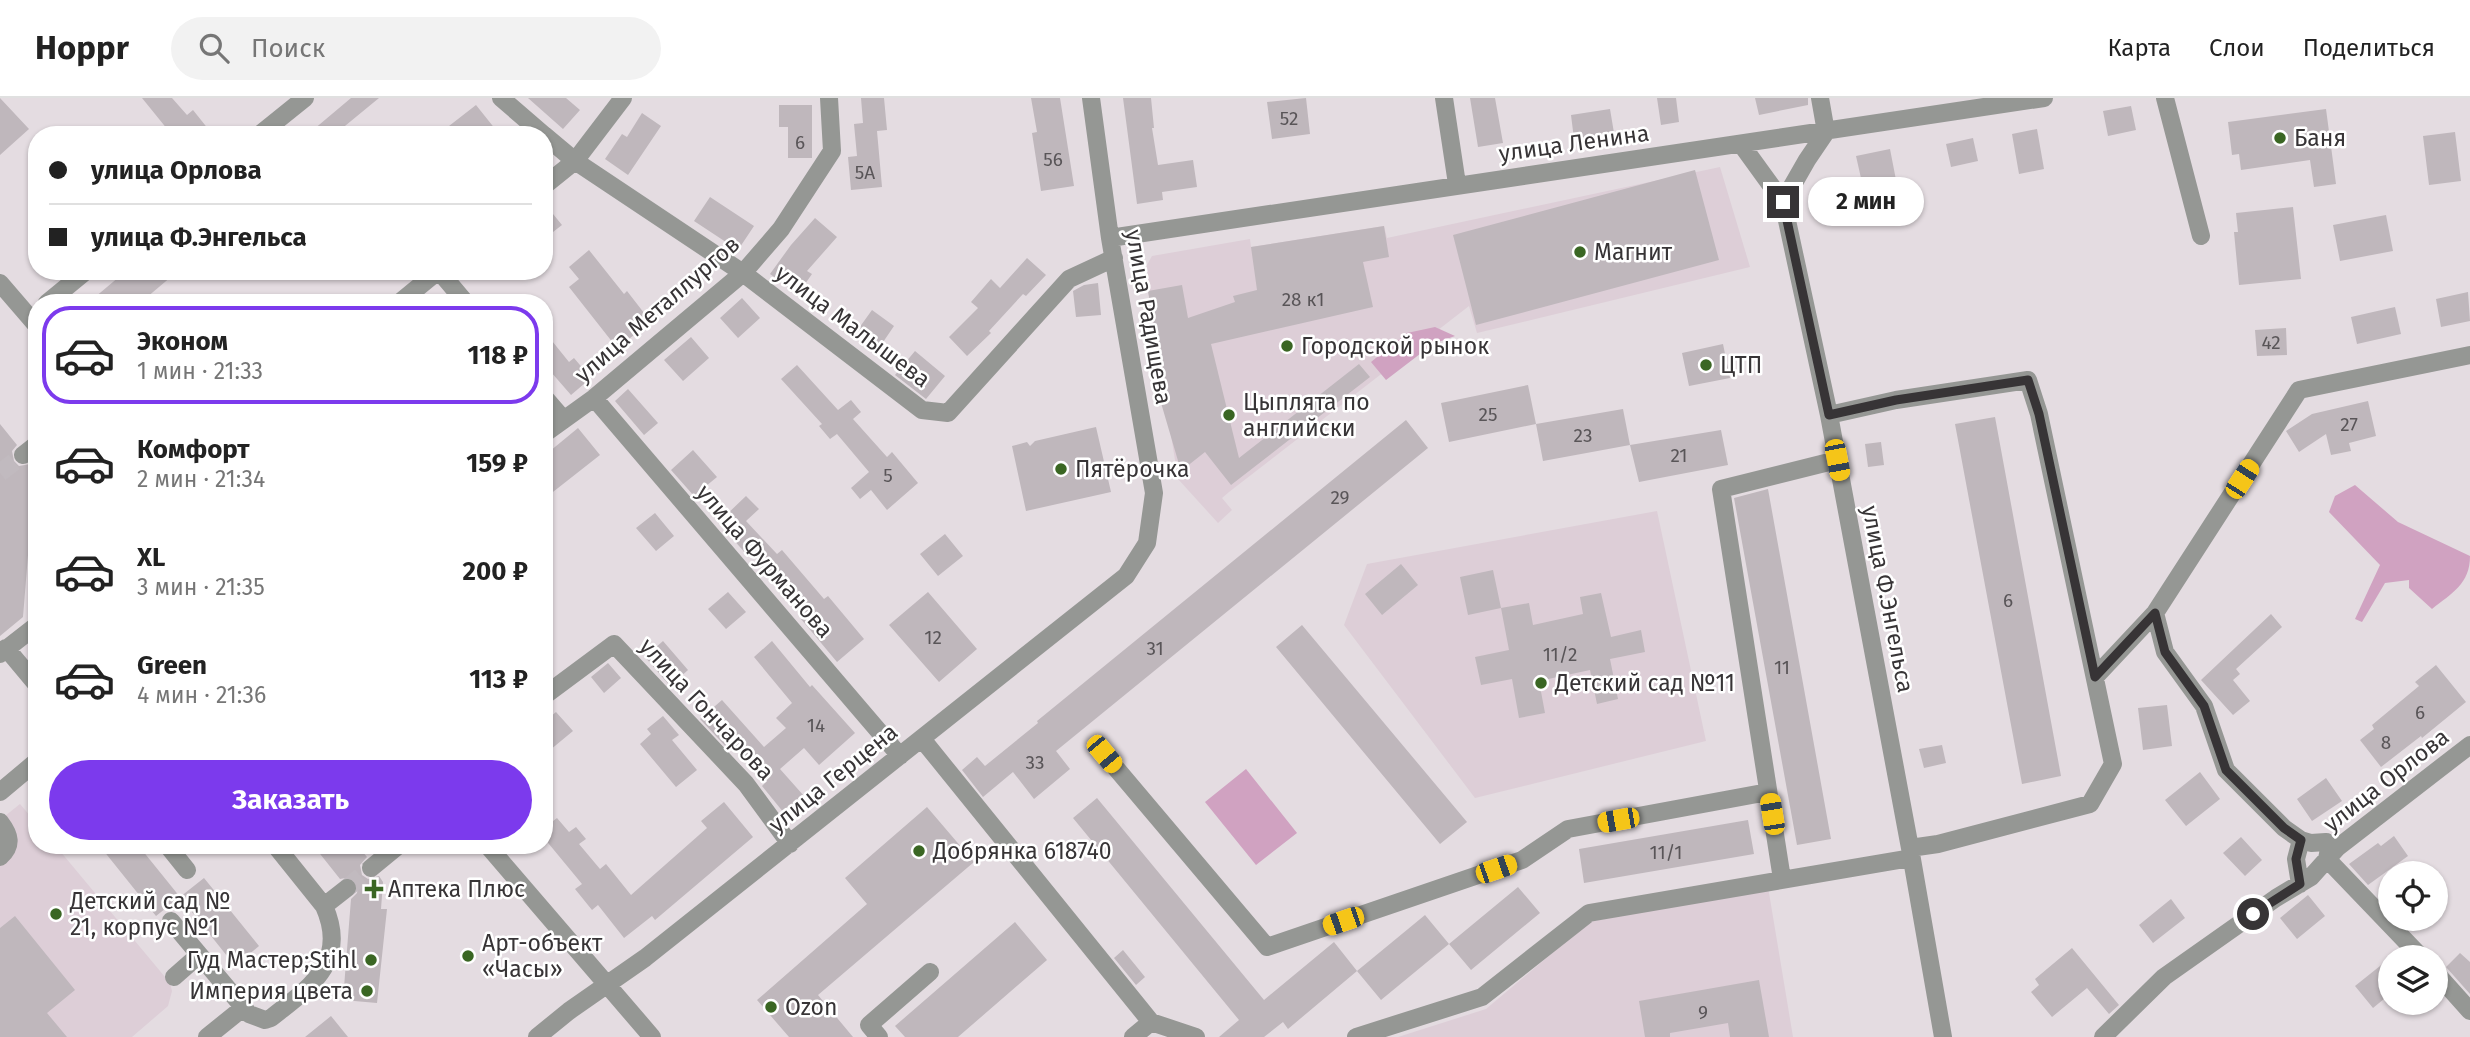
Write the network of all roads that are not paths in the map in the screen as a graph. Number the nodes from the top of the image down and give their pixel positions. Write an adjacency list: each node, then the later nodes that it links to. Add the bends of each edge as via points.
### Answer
1 (305, 98): 10 (street)
2 (501, 98): 11 (street, улица Малышева)
3 (623, 98): 15 (street)
4 (829, 98): 22 (street, улица Металлургов, via 832,150 781,229)
5 (1091, 98): 20 (street, улица Радищева)
6 (1444, 98): 17 (street)
7 (1820, 98): 12 (street)
8 (2044, 98): 12 (street, улица Ленина)
9 (2165, 98): 19 (street)
10 (270, 126)
11 (534, 126)
12 (1826, 132): 14 (street, улица Ленина); 18 (street)
13 (553, 143): 15 (street, улица Малышева)
14 (1741, 144): 17 (street, улица Ленина); 18 (street, улица Ф.Энгельса)
15 (575, 161): 16 (street); 22 (street, улица Малышева)
16 (553, 179)
17 (1457, 184): 20 (street, улица Ленина)
18 (1783, 202): 34 (street, улица Ф.Энгельса)
19 (2201, 236)
20 (1110, 238): 21 (street, улица Радищева)
21 (1114, 258): 22 (street, улица Малышева, via 1069,279 948,413 922,410); 38 (street, улица Радищева, via 1154,493)
22 (743, 273): 32 (street, улица Металлургов)
23 (75, 280): 27 (street)
24 (428, 280): 28 (street)
25 (447, 280): 29 (street)
26 (0, 284): 30 (street)
27 (58, 294)
28 (410, 294)
29 (458, 294)
30 (28, 312)
31 (2470, 355): 39 (street, via 2299,390)
32 (594, 398): 35 (street, улица Металлургов); 48 (street, улица Фурманова)
33 (553, 407): 35 (street)
34 (1829, 415): 37 (street, улица Ф.Энгельса); 43 (street, via 2028,380)
35 (563, 419): 36 (street, улица Металлургов)
36 (553, 427)
37 (1837, 460): 51 (street, via 1721,489); 55 (street, улица Ф.Энгельса)
38 (1147, 543): 45 (street, улица Герцена, via 1126,576)
39 (2155, 613): 43 (street); 53 (street, via 2165,652 2204,706 2226,770)
40 (28, 632): 41 (street)
41 (3, 651): 42 (street)
42 (28, 676)
43 (2095, 677): 55 (street, via 2113,764 2090,804)
44 (553, 689): 54 (street, улица Гончарова, via 614,643 746,784)
45 (922, 738): 48 (street, улица Герцена); 77 (street)
46 (2470, 745): 61 (street, улица Орлова)
47 (1104, 754): 51 (street, via 1267,947 1522,860 1568,829)
48 (900, 756): 54 (street, улица Герцена)
49 (28, 769): 50 (street)
50 (0, 792)
51 (1768, 792): 64 (street)
52 (0, 822): 60 (street, via 10,839)
53 (2301, 840): 61 (street, via 2326,842); 65 (street, via 2296,859)
54 (790, 844): 73 (street, улица Герцена)
55 (1911, 853): 64 (street); 85 (street, улица Ф.Энгельса)
56 (174, 854): 63 (street)
57 (282, 854): 67 (street)
58 (388, 854): 62 (street)
59 (494, 854): 73 (street)
60 (0, 857)
61 (2328, 859): 65 (street, улица Орлова); 69 (street)
62 (371, 868)
63 (187, 870)
64 (1782, 879): 84 (street, via 1589,914 1482,997)
65 (2300, 884): 86 (street, улица Орлова, via 2164,977)
66 (347, 887): 67 (street)
67 (324, 906): 75 (street, via 332,936 318,978 271,1018 258,1019)
68 (171, 921): 70 (street)
69 (2410, 945)
70 (199, 955): 72 (street); 75 (street)
71 (930, 972): 81 (street, via 869,1025)
72 (174, 977)
73 (607, 984): 79 (street, улица Герцена); 80 (street)
74 (2448, 986): 76 (street)
75 (243, 1008): 78 (street)
76 (2470, 1011)
77 (1151, 1022): 82 (street); 83 (street)
78 (207, 1037)
79 (537, 1037)
80 (652, 1037)
81 (879, 1037)
82 (1133, 1037)
83 (1196, 1037)
84 (1356, 1037)
85 (1942, 1037)
86 (2103, 1037)

